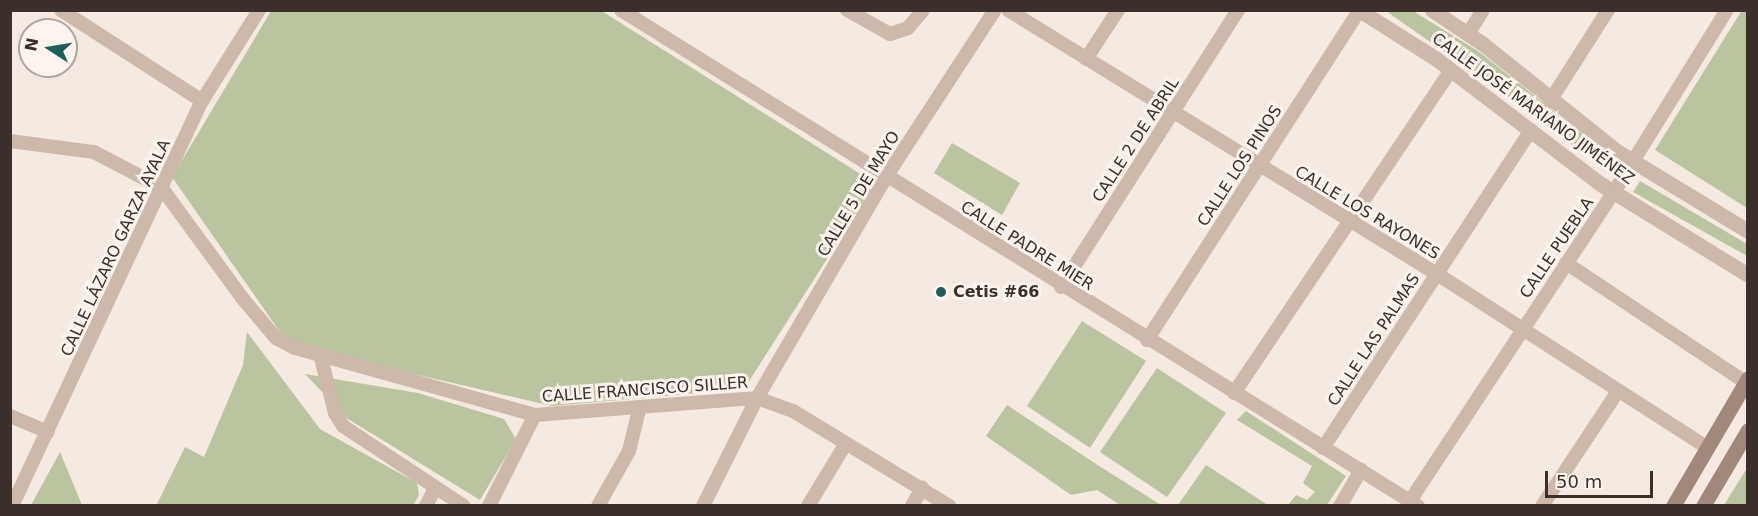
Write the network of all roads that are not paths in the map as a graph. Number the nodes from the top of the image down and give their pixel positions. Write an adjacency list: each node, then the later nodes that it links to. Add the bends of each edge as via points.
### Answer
1 (61, 10): 18 (street)
2 (259, 10): 18 (street, CALLE LÁZARO GARZA AYALA)
3 (621, 10): 25 (street, CALLE PADRE MIER)
4 (847, 10): 5 (street, via 890,34 908,28)
5 (923, 10)
6 (995, 10): 25 (street, CALLE 5 DE MAYO)
7 (1008, 10): 16 (street, CALLE LOS RAYONES)
8 (1118, 10): 16 (street)
9 (1238, 10): 20 (street, CALLE 2 DE ABRIL)
10 (1432, 10): 15 (street, CALLE JOSÉ MARIANO JIMÉNEZ)
11 (1483, 10): 15 (street)
12 (1608, 10): 19 (street)
13 (1727, 10): 23 (street, CALLE PUEBLA)
14 (1359, 11): 17 (street, CALLE JOSÉ MARIANO JIMÉNEZ); 24 (street, CALLE LOS PINOS)
15 (1468, 34): 19 (street, CALLE JOSÉ MARIANO JIMÉNEZ)
16 (1086, 59): 20 (street, CALLE LOS RAYONES)
17 (1451, 70): 21 (street, CALLE JOSÉ MARIANO JIMÉNEZ); 28 (street)
18 (202, 101): 26 (street, CALLE LÁZARO GARZA AYALA)
19 (1550, 101): 23 (street, CALLE JOSÉ MARIANO JIMÉNEZ)
20 (1173, 114): 24 (street, CALLE LOS RAYONES); 33 (street, CALLE 2 DE ABRIL)
21 (1530, 130): 27 (street, CALLE JOSÉ MARIANO JIMÉNEZ); 31 (street, CALLE LAS PALMAS)
22 (10, 141): 26 (street, via 94,153)
23 (1634, 160): 27 (street, CALLE PUEBLA); 29 (street, CALLE JOSÉ MARIANO JIMÉNEZ)
24 (1259, 167): 28 (street, CALLE LOS RAYONES); 35 (street, CALLE LOS PINOS)
25 (886, 177): 33 (street, CALLE PADRE MIER); 40 (street, CALLE 5 DE MAYO)
26 (160, 187): 36 (street, CALLE FRANCISCO SILLER, via 276,338); 45 (street, CALLE LÁZARO GARZA AYALA)
27 (1614, 192): 30 (street, CALLE PUEBLA); 32 (street, CALLE JOSÉ MARIANO JIMÉNEZ)
28 (1349, 221): 31 (street, CALLE LOS RAYONES); 39 (street)
29 (1748, 231)
30 (1566, 263): 34 (street, CALLE PUEBLA); 37 (street)
31 (1437, 274): 34 (street, CALLE LOS RAYONES); 47 (street, CALLE LAS PALMAS)
32 (1748, 274)
33 (1061, 287): 35 (street, CALLE PADRE MIER)
34 (1522, 330): 38 (street, CALLE LOS RAYONES); 52 (street, CALLE PUEBLA)
35 (1147, 340): 39 (street, CALLE PADRE MIER)
36 (321, 358): 42 (street, CALLE FRANCISCO SILLER); 50 (street, via 335,413 344,426)
37 (1746, 380): 48 (main road)
38 (1618, 391): 48 (street, CALLE LOS RAYONES); 63 (street)
39 (1234, 393): 47 (street, CALLE PADRE MIER)
40 (758, 398): 41 (street, CALLE FRANCISCO SILLER); 46 (street, CALLE FRANCISCO SILLER, via 793,411); 58 (street, CALLE 5 DE MAYO)
41 (639, 410): 42 (street, CALLE FRANCISCO SILLER); 57 (street, via 629,451)
42 (535, 415): 56 (street)
43 (10, 416): 45 (street)
44 (1748, 430): 65 (main road)
45 (48, 432): 53 (street, CALLE LÁZARO GARZA AYALA)
46 (845, 445): 51 (street, CALLE FRANCISCO SILLER); 59 (street)
47 (1323, 447): 49 (street, CALLE PADRE MIER)
48 (1706, 447): 64 (main road)
49 (1361, 470): 52 (street, CALLE PADRE MIER); 62 (street)
50 (435, 488): 54 (street); 55 (street)
51 (922, 488): 60 (street); 61 (street, CALLE FRANCISCO SILLER)
52 (1414, 503)
53 (12, 506)
54 (426, 506)
55 (464, 506)
56 (489, 506)
57 (598, 506)
58 (703, 506)
59 (808, 506)
60 (912, 506)
61 (949, 506)
62 (1340, 506)
63 (1542, 506)
64 (1673, 506)
65 (1703, 506)

